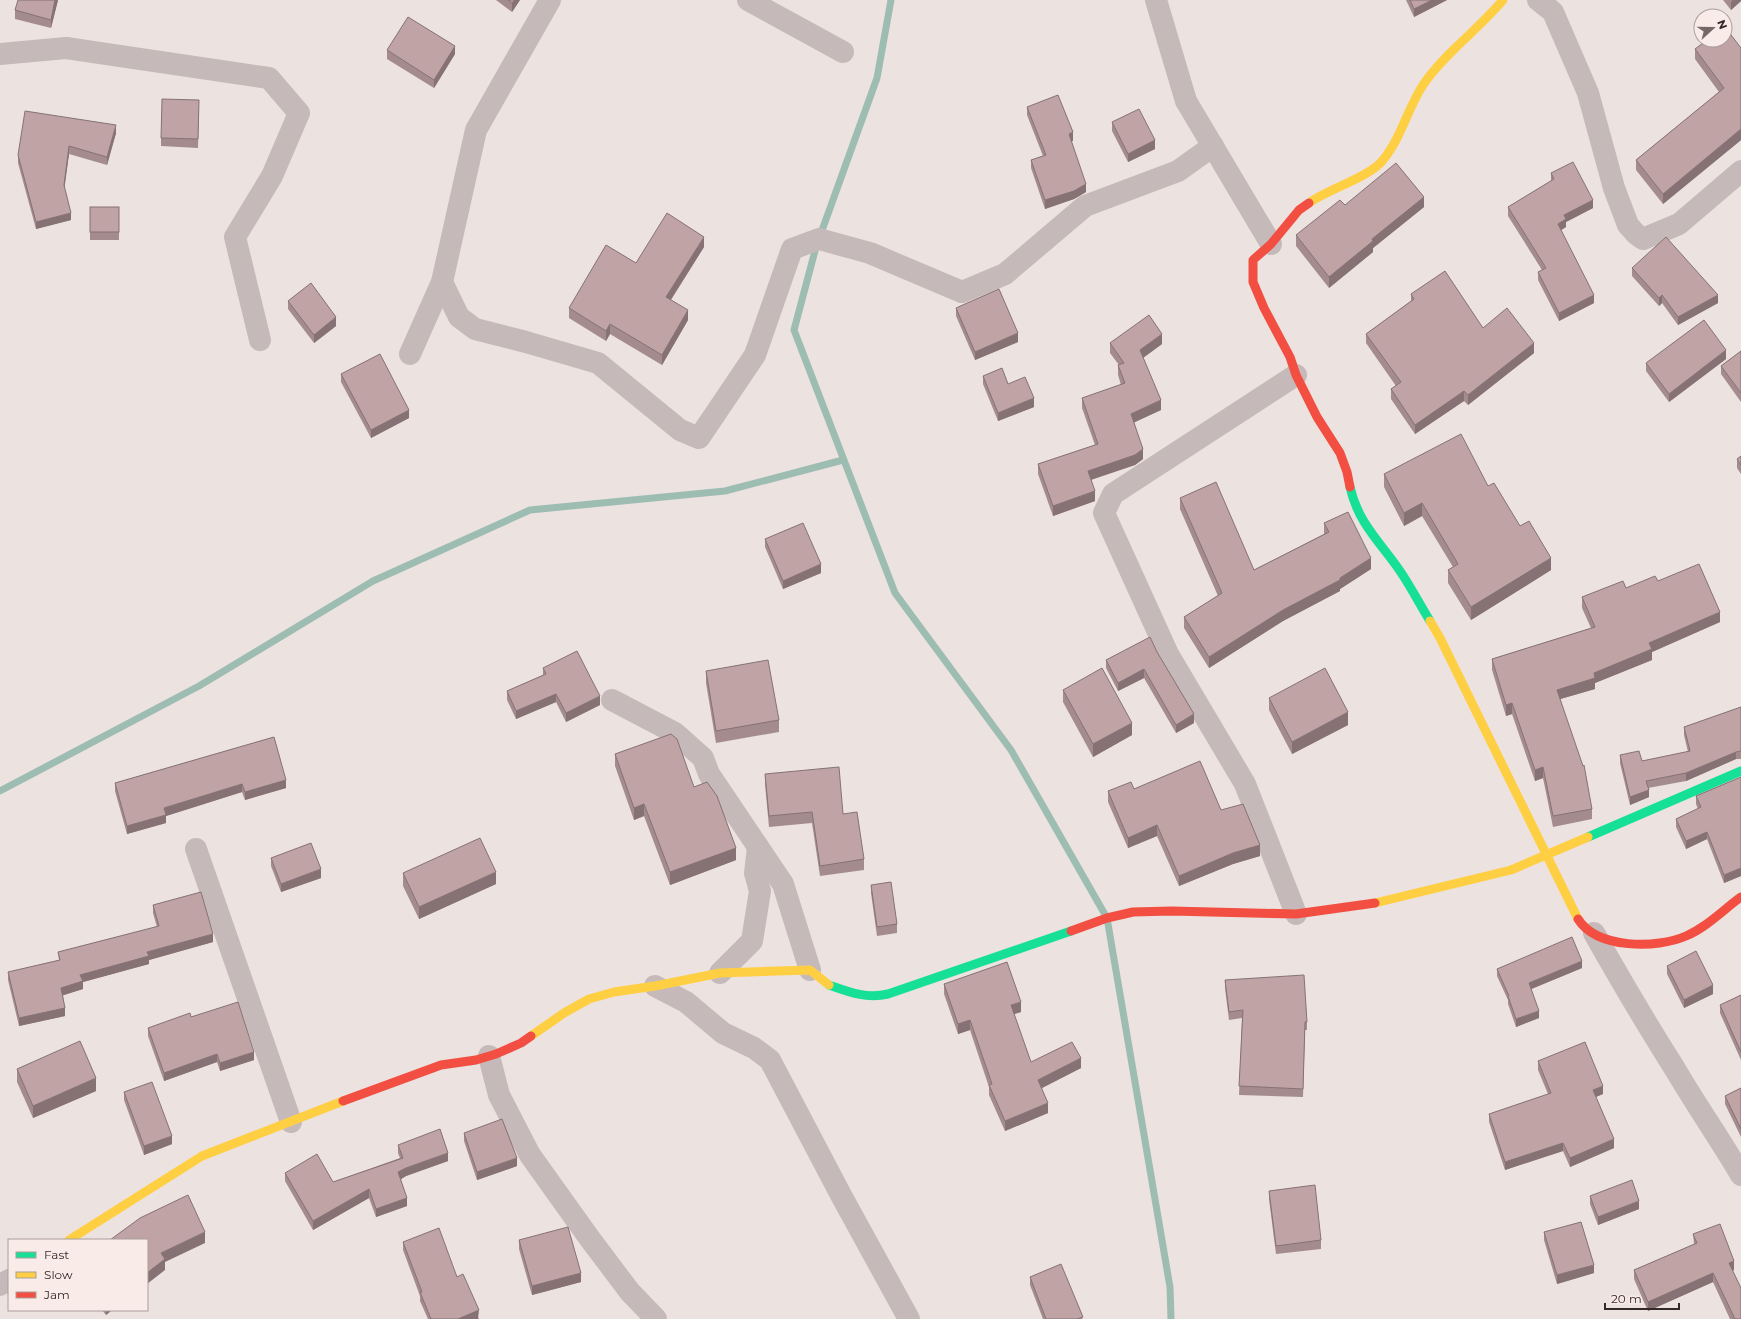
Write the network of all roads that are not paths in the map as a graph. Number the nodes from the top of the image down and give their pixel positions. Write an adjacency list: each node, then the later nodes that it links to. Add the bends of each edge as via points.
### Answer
1 (550, 0): 11 (street, via 476,130)
2 (748, 0): 6 (street)
3 (1156, 0): 8 (street, via 1186,101)
4 (1503, 0): 10 (street, via 1494,12 1443,59 1425,82 1383,161 1299,210)
5 (1538, 0): 9 (street, via 1553,12 1588,93 1614,188 1628,225 1636,234 1643,239 1679,224)
6 (843, 52)
7 (0, 54): 12 (street, via 66,48 269,78 299,113 272,176 235,237)
8 (1213, 146): 10 (street); 11 (street, via 1178,171 1085,206 1005,274 962,292 870,253 818,239 792,249 755,355 699,438 680,430 598,363 475,330 459,317)
9 (1741, 171)
10 (1271, 244): 14 (street, via 1253,260 1254,282)
11 (442, 282): 13 (street)
12 (260, 340)
13 (410, 354)
14 (1296, 375): 19 (street, via 1317,417 1340,453 1358,513 1400,571 1440,638); 21 (street, via 1113,494 1104,513 1168,654 1245,784)
15 (612, 700): 17 (street, via 675,733 703,758 709,774)
16 (1741, 771): 19 (street)
17 (758, 847): 23 (street, via 783,884); 24 (street, via 755,873 760,892 752,941)
18 (196, 849): 27 (street)
19 (1546, 856): 21 (street, via 1511,870 1364,906); 22 (street, via 1579,921)
20 (1741, 897): 22 (street, via 1698,929 1672,941 1646,944 1612,942)
21 (1296, 914): 23 (street, via 1133,912 1107,918 875,997 829,985)
22 (1594, 933): 28 (street, via 1644,1020)
23 (810, 970): 24 (street)
24 (720, 973): 25 (street)
25 (655, 986): 26 (street, via 614,992 589,999 564,1012 521,1043); 31 (street, via 686,1002 723,1033 754,1048 770,1060)
26 (489, 1056): 27 (street, via 441,1065); 30 (street, via 499,1095 530,1155 621,1280)
27 (291, 1122): 29 (street, via 202,1156)
28 (1741, 1175)
29 (71, 1239)
30 (656, 1319)
31 (909, 1319)

